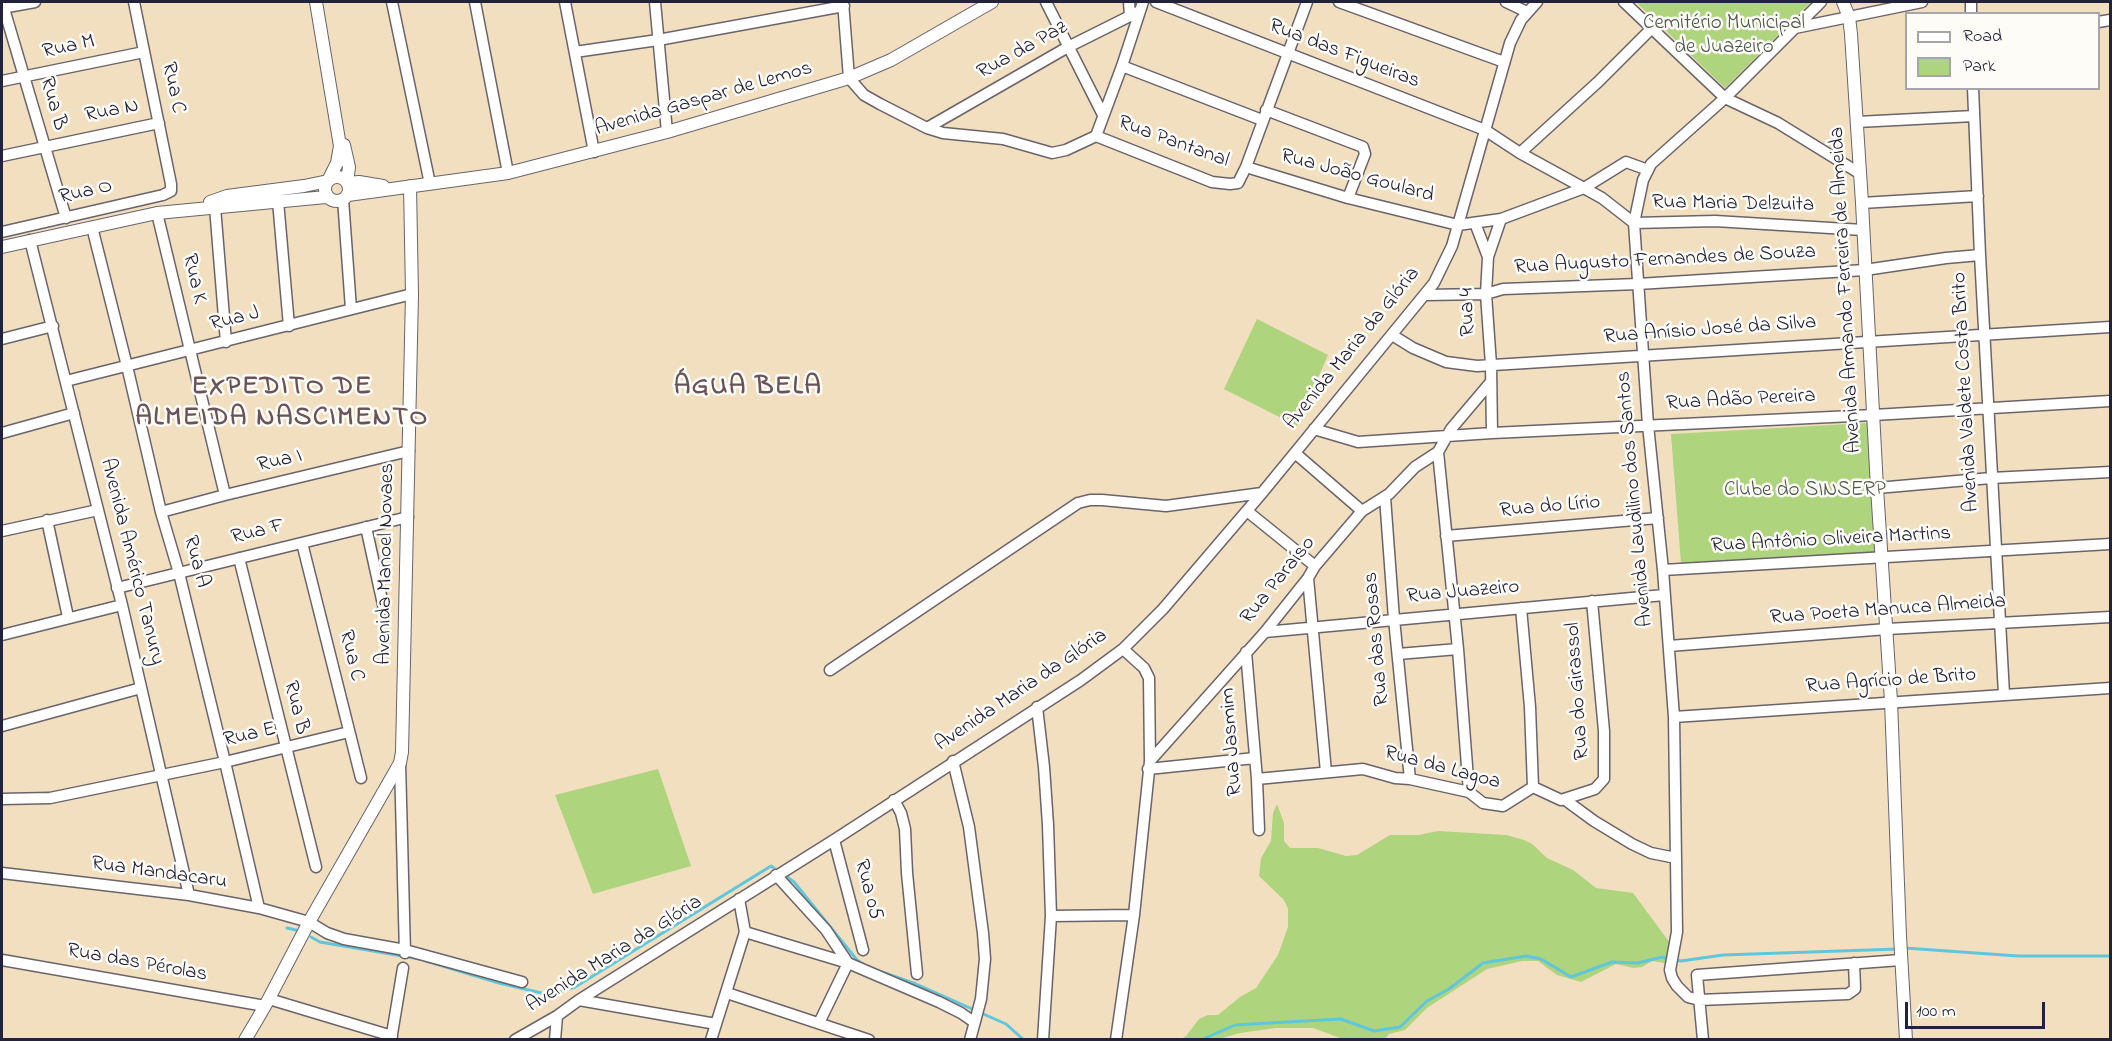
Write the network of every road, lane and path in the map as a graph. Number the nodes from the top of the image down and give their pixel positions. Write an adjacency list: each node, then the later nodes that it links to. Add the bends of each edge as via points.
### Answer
1 (35, 2): 21 (street)
2 (134, 2): 29 (street, Rua C)
3 (316, 2): 42 (street)
4 (392, 2): 58 (street)
5 (476, 2): 55 (street)
6 (564, 2): 30 (street)
7 (656, 2): 27 (street)
8 (992, 2): 35 (street, Avenida Gaspar de Lemos, via 891,60)
9 (1046, 2): 28 (street)
10 (1130, 2): 22 (street)
11 (1156, 2): 31 (street, Rua das Figueiras)
12 (1307, 2): 31 (street)
13 (1339, 2): 32 (street)
14 (1506, 2): 23 (street)
15 (1537, 2): 23 (street, Avenida Maria da Glória)
16 (1623, 2): 26 (street)
17 (1821, 2): 25 (street, Avenida Laudilino dos Santos)
18 (1843, 2): 24 (street, Avenida Armando Ferreira de Almeida)
19 (1922, 2): 24 (street)
20 (844, 4): 27 (street); 35 (street)
21 (2, 6): 34 (street, Rua B)
22 (1138, 10): 28 (street, Rua da Paz); 33 (street)
23 (1527, 12): 32 (street, Avenida Maria da Glória, via 1516,28)
24 (1849, 17): 25 (street); 43 (street, Avenida Armando Ferreira de Almeida)
25 (1795, 28): 38 (street, Avenida Laudilino dos Santos)
26 (1651, 29): 38 (street); 51 (street)
27 (658, 40): 30 (street); 47 (street)
28 (1068, 47): 39 (street); 45 (street, Rua da Paz)
29 (144, 52): 34 (street, Rua M); 44 (street, Rua C)
30 (575, 52): 50 (street)
31 (1286, 53): 40 (street); 46 (street, Rua das Figueiras)
32 (1504, 62): 46 (street, Avenida Maria da Glória)
33 (1122, 66): 39 (street); 40 (street)
34 (24, 77): 36 (street, Rua M); 49 (street, Rua B)
35 (849, 78): 45 (street, via 864,95); 47 (street, Avenida Gaspar de Lemos)
36 (2, 81)
37 (1973, 90): 41 (street, Avenida Valdete Costa Brito)
38 (1725, 98): 54 (street, Avenida Laudilino dos Santos); 56 (street, via 1778,123)
39 (1102, 115): 48 (street)
40 (1264, 115): 53 (street); 65 (street, via 1363,147 1365,154)
41 (1974, 116): 43 (street); 63 (street, Avenida Valdete Costa Brito)
42 (336, 118): 57 (street, via 340,154); 62 (street, via 349,167)
43 (1857, 122): 56 (street, Avenida Armando Ferreira de Almeida)
44 (159, 123): 49 (street, Rua N); 59 (street, Rua C)
45 (927, 128): 48 (street, via 1003,139 1052,153)
46 (1485, 130): 51 (street, Rua Maria Delzuita); 75 (street, Avenida Maria da Glória)
47 (667, 132): 50 (street, Avenida Gaspar de Lemos)
48 (1096, 136): 53 (street, Rua Pantanal, via 1212,182 1238,183)
49 (43, 146): 52 (street, Rua N); 71 (street, Rua B)
50 (594, 152): 55 (street, Avenida Gaspar de Lemos)
51 (1520, 153): 61 (street, Rua Maria Delzuita)
52 (2, 156)
53 (1246, 167): 65 (street, Rua João Goulard)
54 (1648, 170): 61 (street, via 1626,162); 74 (street, Avenida Laudilino dos Santos)
55 (508, 173): 58 (street, Avenida Gaspar de Lemos)
56 (1859, 173): 67 (street, Avenida Armando Ferreira de Almeida)
57 (328, 181): 62 (street, via 341,178); 64 (street); 69 (street, via 227,196)
58 (430, 183): 60 (street, Avenida Gaspar de Lemos)
59 (171, 184): 71 (street, Rua O, via 171,191 164,195)
60 (405, 187): 62 (street, Avenida Gaspar de Lemos); 85 (street, Avenida Manoel Novaes)
61 (1584, 188): 72 (street); 74 (street, Rua Maria Delzuita)
62 (346, 192): 64 (street, via 336,200); 88 (street)
63 (1978, 196): 67 (street); 81 (street, Avenida Valdete Costa Brito)
64 (326, 197): 66 (street)
65 (1348, 198): 75 (street, Rua João Goulard)
66 (278, 201): 68 (street); 90 (street)
67 (1862, 203): 77 (street, Avenida Armando Ferreira de Almeida)
68 (215, 207): 69 (street); 96 (street)
69 (193, 208): 70 (street)
70 (157, 213): 76 (street); 97 (street, Rua K)
71 (66, 218): 78 (street, Rua O)
72 (1501, 219): 73 (street); 82 (street, Rua 4)
73 (1475, 223): 75 (street); 82 (street, Rua 4)
74 (1634, 223): 77 (street, Rua Maria Delzuita, via 1715,221); 84 (street, Avenida Laudilino dos Santos)
75 (1458, 225): 87 (street, Avenida Maria da Glória, via 1447,259)
76 (92, 227): 79 (street); 100 (street, Rua A)
77 (1863, 230): 83 (street, Avenida Armando Ferreira de Almeida)
78 (2, 232)
79 (30, 240): 80 (street); 89 (street, Avenida Américo Tanury)
80 (2, 247)
81 (1980, 255): 83 (street, Rua Augusto Fernandes de Souza); 92 (street, Avenida Valdete Costa Brito)
82 (1488, 257): 86 (street, Rua 4)
83 (1865, 270): 84 (street, Rua Augusto Fernandes de Souza); 95 (street, Avenida Armando Ferreira de Almeida)
84 (1638, 284): 86 (street, Rua Augusto Fernandes de Souza, via 1503,289); 98 (street, Avenida Laudilino dos Santos)
85 (412, 294): 88 (street, Rua J); 112 (street, Avenida Manoel Novaes)
86 (1486, 294): 87 (street, Rua Augusto Fernandes de Souza); 99 (street, Rua 4)
87 (1425, 295): 93 (street, Avenida Maria da Glória)
88 (351, 309): 90 (street, Rua J)
89 (53, 326): 94 (street); 101 (street, Avenida Américo Tanury)
90 (289, 326): 96 (street, Rua J)
91 (2110, 327): 92 (street, Rua Anísio José da Silva)
92 (1984, 334): 95 (street, Rua Anísio José da Silva); 104 (street, Avenida Valdete Costa Brito)
93 (1392, 335): 99 (street, Rua Anísio José da Silva, via 1446,362); 108 (street, Avenida Maria da Glória)
94 (2, 339)
95 (1870, 340): 98 (street, Rua Anísio José da Silva); 106 (street, Avenida Armando Ferreira de Almeida)
96 (226, 342): 97 (street, Rua J)
97 (189, 351): 100 (street, Rua J); 119 (street, Rua K)
98 (1643, 354): 99 (street, Rua Anísio José da Silva); 107 (street, Avenida Laudilino dos Santos)
99 (1491, 365): 102 (street)
100 (128, 366): 101 (street, Rua J); 124 (street, Rua A)
101 (66, 381): 105 (street, Avenida Américo Tanury)
102 (1490, 382): 110 (street, Rua Paraíso); 111 (street)
103 (2110, 401): 104 (street, Rua Adão Pereira)
104 (1988, 408): 106 (street, Rua Adão Pereira); 116 (street, Avenida Valdete Costa Brito)
105 (74, 412): 109 (street); 121 (street, Avenida Américo Tanury)
106 (1874, 415): 107 (street, Rua Adão Pereira); 117 (street, Avenida Armando Ferreira de Almeida)
107 (1648, 425): 111 (street, Rua Adão Pereira); 126 (street, Avenida Laudilino dos Santos)
108 (1314, 429): 110 (street, Rua Adão Pereira, via 1353,441); 114 (street, Avenida Maria da Glória)
109 (2, 432)
110 (1448, 432): 111 (street, Rua Adão Pereira); 113 (street, Rua Paraíso)
111 (1492, 433)
112 (409, 451): 119 (street, Rua I); 125 (street, Avenida Manoel Novaes)
113 (1438, 452): 120 (street, Rua Paraíso); 130 (street)
114 (1295, 453): 118 (street, Avenida Maria da Glória); 123 (street)
115 (2110, 472): 116 (street)
116 (1991, 478): 117 (street); 133 (street, Avenida Valdete Costa Brito)
117 (1877, 488): 135 (street, Avenida Armando Ferreira de Almeida)
118 (1262, 493): 122 (street, Avenida Maria da Glória); 160 (street, via 1166,506 1102,500 1078,503)
119 (225, 495): 124 (street, Rua I)
120 (1384, 496): 123 (street, Rua Paraíso); 149 (street, Rua das Rosas)
121 (98, 510): 127 (street); 140 (street, Avenida Américo Tanury)
122 (1246, 511): 136 (street); 157 (street, Avenida Maria da Glória)
123 (1362, 511): 136 (street, Rua Paraíso)
124 (161, 512): 138 (street, Rua A)
125 (408, 517): 128 (street, Rua F); 173 (street, Avenida Manoel Novaes, via 404,738)
126 (1658, 518): 130 (street, Rua do Lírio); 137 (street, Avenida Laudilino dos Santos)
127 (47, 520): 129 (street); 147 (street)
128 (366, 527): 131 (street, Rua F); 145 (street)
129 (2, 531)
130 (1446, 536): 146 (street)
131 (302, 543): 134 (street, Rua F); 168 (street, Rua C)
132 (2110, 544): 133 (street, Rua Antônio Oliveira Martins)
133 (1996, 550): 135 (street, Rua Antônio Oliveira Martins); 150 (street, Avenida Valdete Costa Brito)
134 (239, 558): 138 (street, Rua F); 169 (street, Rua B)
135 (1881, 559): 137 (street, Rua Antônio Oliveira Martins); 152 (street, Avenida Armando Ferreira de Almeida)
136 (1315, 566): 139 (street, Rua Paraíso)
137 (1663, 570): 141 (street, Avenida Laudilino dos Santos)
138 (179, 573): 140 (street, Rua F); 172 (street, Rua A)
139 (1308, 578): 151 (street); 154 (street, Rua Paraíso)
140 (117, 588): 143 (street, Avenida Américo Tanury)
141 (1664, 596): 142 (street, Rua Juazeiro); 155 (street, Avenida Laudilino dos Santos)
142 (1592, 601): 144 (street, Rua Juazeiro); 183 (street, Rua do Girassol, via 1604,731 1604,779 1595,789)
143 (122, 605): 147 (street); 161 (street, Avenida Américo Tanury)
144 (1521, 608): 146 (street, Rua Juazeiro); 180 (street)
145 (384, 609)
146 (1455, 614): 149 (street, Rua Juazeiro); 156 (street)
147 (68, 617): 153 (street)
148 (2110, 617): 150 (street, Rua Poeta Manuca Almeida)
149 (1394, 619): 151 (street, Rua Juazeiro); 159 (street, Rua das Rosas)
150 (2000, 624): 152 (street, Rua Poeta Manuca Almeida); 163 (street, Avenida Valdete Costa Brito)
151 (1311, 628): 154 (street, Rua Juazeiro); 175 (street)
152 (1887, 629): 155 (street, Rua Poeta Manuca Almeida); 164 (street, Avenida Armando Ferreira de Almeida)
153 (2, 632)
154 (1265, 632): 158 (street, Rua Paraíso)
155 (1669, 646): 166 (street, Avenida Laudilino dos Santos)
156 (1458, 649): 159 (street); 181 (street)
157 (1123, 650): 165 (street, Avenida Maria da Glória); 174 (street, via 1144,668 1149,678)
158 (1246, 652): 170 (street, Rua Jasmim); 174 (street, Rua Paraíso)
159 (1398, 654): 179 (street, Rua das Rosas)
160 (830, 670)
161 (141, 688): 167 (street); 176 (street, Avenida Américo Tanury)
162 (2110, 688): 163 (street, Rua Agrício de Brito)
163 (2004, 694): 164 (street, Rua Agrício de Brito)
164 (1891, 701): 166 (street, Rua Agrício de Brito); 200 (street, Avenida Armando Ferreira de Almeida)
165 (1037, 707): 171 (street, Avenida Maria da Glória); 195 (street, via 1048,825)
166 (1674, 717): 187 (street, Avenida Laudilino dos Santos)
167 (2, 726)
168 (349, 732): 169 (street, Rua E); 177 (street, Rua C)
169 (285, 747): 172 (street, Rua E); 188 (street, Rua B)
170 (1255, 758): 174 (street); 178 (street, Rua Jasmim)
171 (952, 761): 184 (street, Avenida Maria da Glória); 212 (street, via 974,855 985,959)
172 (225, 762): 176 (street, Rua E); 193 (street, Rua A)
173 (400, 763): 196 (street); 199 (street)
174 (1149, 765): 194 (street)
175 (1326, 772): 178 (street, Rua da Lagoa); 179 (street, Rua da Lagoa, via 1363,769)
176 (160, 776): 182 (street, Rua E, via 50,798); 191 (street, Avenida Américo Tanury)
177 (361, 778)
178 (1257, 779): 185 (street, Rua Jasmim)
179 (1410, 779): 181 (street, Rua da Lagoa)
180 (1533, 787): 181 (street, Rua da Lagoa, via 1503,806 1483,803); 183 (street)
181 (1469, 792)
182 (2, 799)
183 (1564, 799): 187 (street, via 1632,844)
184 (894, 800): 186 (street, Avenida Maria da Glória); 205 (street, via 905,829)
185 (1259, 830)
186 (834, 840): 190 (street, Avenida Maria da Glória); 198 (street, Rua 05)
187 (1676, 858): 209 (street, Avenida Laudilino dos Santos, via 1677,932 1670,970 1677,986 1688,997)
188 (316, 867)
189 (2, 873): 191 (street, Rua Mandacaru)
190 (776, 875): 192 (street, Avenida Maria da Glória); 202 (street, via 826,930)
191 (189, 895): 193 (street, Rua Mandacaru)
192 (739, 899): 197 (street); 208 (street, Avenida Maria da Glória)
193 (259, 908): 196 (street, Rua Mandacaru)
194 (1134, 915): 195 (street); 223 (street)
195 (1051, 916): 222 (street)
196 (309, 922): 199 (street, Rua Mandacaru, via 344,939); 210 (street)
197 (745, 932): 202 (street); 207 (street)
198 (863, 950)
199 (405, 952): 206 (street, Rua Mandacaru)
200 (1901, 958): 203 (street); 225 (street, Avenida Armando Ferreira de Almeida)
201 (2, 960): 210 (street, Rua das Pérolas)
202 (848, 963): 212 (street); 213 (street)
203 (1854, 963): 209 (street, via 1697,975); 209 (street, via 1855,989 1848,994)
204 (403, 968): 215 (street)
205 (917, 974)
206 (522, 982)
207 (727, 993): 213 (street); 214 (street)
208 (579, 1000): 211 (street, Avenida Maria da Glória); 214 (street)
209 (1700, 1000): 224 (street)
210 (267, 1003): 215 (street, Rua das Pérolas); 216 (street)
211 (557, 1016): 217 (street, Avenida Maria da Glória); 218 (street)
212 (975, 1020): 221 (street)
213 (819, 1023): 220 (street)
214 (716, 1024): 219 (street)
215 (392, 1038)
216 (245, 1040)
217 (515, 1040)
218 (555, 1040)
219 (711, 1040)
220 (869, 1040)
221 (970, 1040)
222 (1043, 1040)
223 (1116, 1040)
224 (1703, 1040)
225 (1906, 1040)

